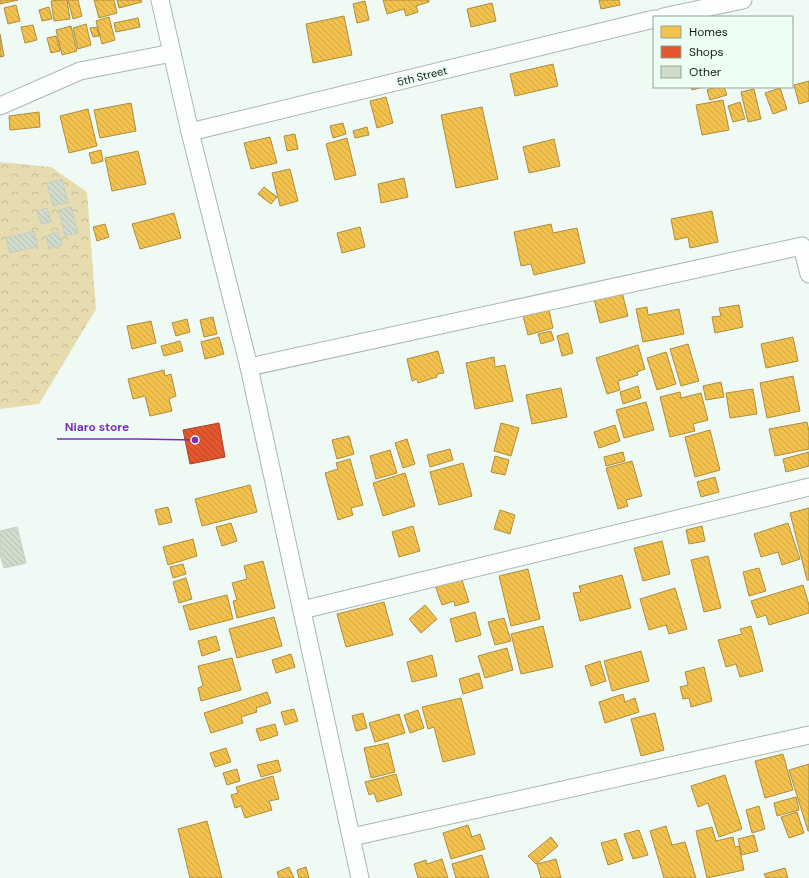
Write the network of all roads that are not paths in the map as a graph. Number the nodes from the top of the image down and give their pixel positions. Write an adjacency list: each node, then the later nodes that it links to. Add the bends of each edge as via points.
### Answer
1 (160, 0): 5 (street)
2 (743, 0): 3 (street)
3 (669, 16)
4 (653, 19): 7 (street, 5th Street)
5 (172, 53): 6 (street, via 80,71); 7 (street)
6 (0, 106)
7 (190, 132): 9 (street)
8 (809, 274): 9 (street, via 802,246)
9 (249, 367): 11 (street)
10 (809, 487): 11 (street)
11 (302, 610): 13 (street)
12 (809, 735): 13 (street)
13 (352, 837): 14 (street)
14 (360, 878)

